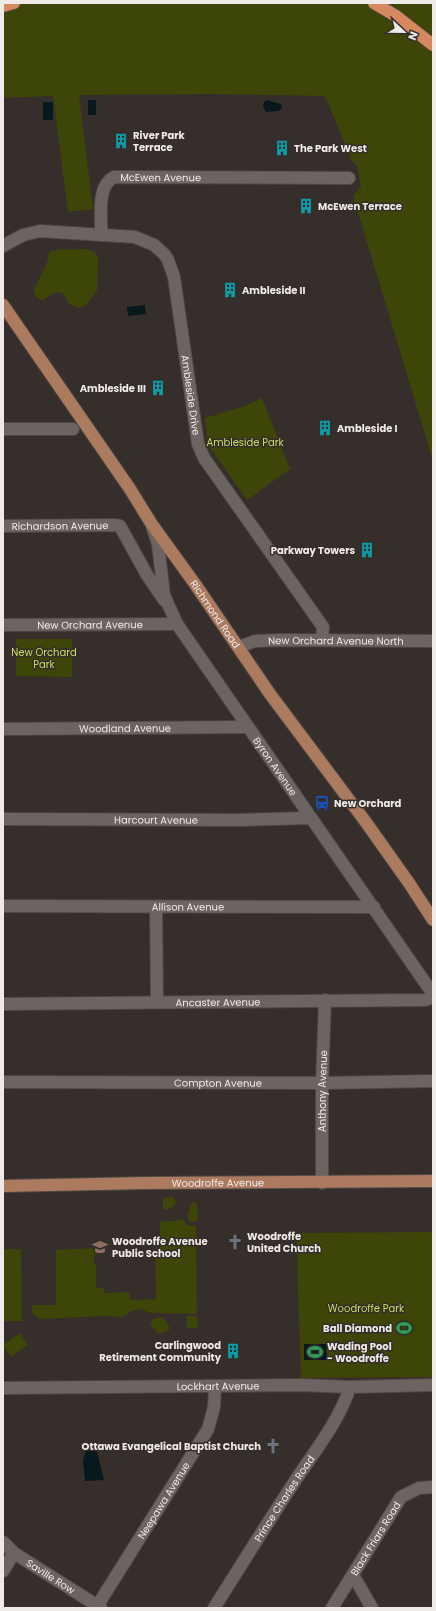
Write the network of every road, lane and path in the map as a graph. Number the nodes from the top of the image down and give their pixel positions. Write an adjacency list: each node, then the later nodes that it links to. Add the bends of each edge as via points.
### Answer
1 (14, 3): 3 (highway)
2 (374, 3): 4 (highway, via 406,23)
3 (3, 6)
4 (433, 45)
5 (349, 178): 6 (street, McEwen Avenue, via 114,177 106,183 102,192)
6 (102, 235): 7 (street, via 40,231 23,235); 16 (street, Ambleside Drive, via 141,239 158,249 168,260 174,277 198,444 204,458 323,627)
7 (3, 246)
8 (3, 305): 11 (main road, Richmond Road)
9 (3, 429): 10 (street)
10 (73, 429)
11 (151, 523): 13 (street, Byron Avenue, via 158,544 164,595); 18 (main road, Richmond Road)
12 (3, 526): 13 (street, Richardson Avenue, via 120,526 147,575)
13 (168, 606): 14 (street, Byron Avenue)
14 (176, 624): 15 (street, New Orchard Avenue); 19 (street, Byron Avenue)
15 (3, 625)
16 (322, 640): 17 (street, New Orchard Avenue North); 18 (street, New Orchard Avenue North, via 255,640)
17 (433, 641)
18 (239, 647): 26 (main road, Richmond Road, via 270,694 410,883)
19 (247, 727): 20 (street, Woodland Avenue); 21 (street, Byron Avenue)
20 (3, 729)
21 (309, 818): 22 (street, Harcourt Avenue); 25 (street, Byron Avenue)
22 (3, 819)
23 (3, 906): 24 (street, Allison Avenue)
24 (156, 908): 25 (street, Allison Avenue); 29 (street)
25 (374, 908): 27 (street, Byron Avenue)
26 (433, 920)
27 (433, 996): 28 (street, Ancaster Avenue, via 427,1000)
28 (325, 1000): 29 (street, Ancaster Avenue); 33 (street, Anthony Avenue)
29 (157, 1002): 30 (street, Ancaster Avenue)
30 (3, 1004)
31 (433, 1081): 33 (street, Compton Avenue)
32 (3, 1082): 33 (street, Compton Avenue)
33 (322, 1083): 35 (street, Anthony Avenue)
34 (433, 1181): 35 (main road, Woodroffe Avenue)
35 (322, 1183): 36 (main road, Woodroffe Avenue)
36 (3, 1186)
37 (433, 1385): 39 (street, Lockhart Avenue)
38 (214, 1386): 39 (street, Lockhart Avenue); 40 (street, Lockhart Avenue); 46 (street, Neepawa Avenue, via 214,1407 208,1429)
39 (350, 1387): 47 (street, Prince Charles Road, via 335,1420)
40 (3, 1388)
41 (433, 1487): 45 (street, Black Friars Road, via 419,1488 401,1497)
42 (3, 1542): 43 (street, Saville Row)
43 (14, 1553): 44 (street); 46 (street, Saville Row)
44 (3, 1571)
45 (353, 1575): 48 (street, Black Friars Road); 49 (street)
46 (98, 1607)
47 (214, 1608)
48 (332, 1608)
49 (372, 1608)

